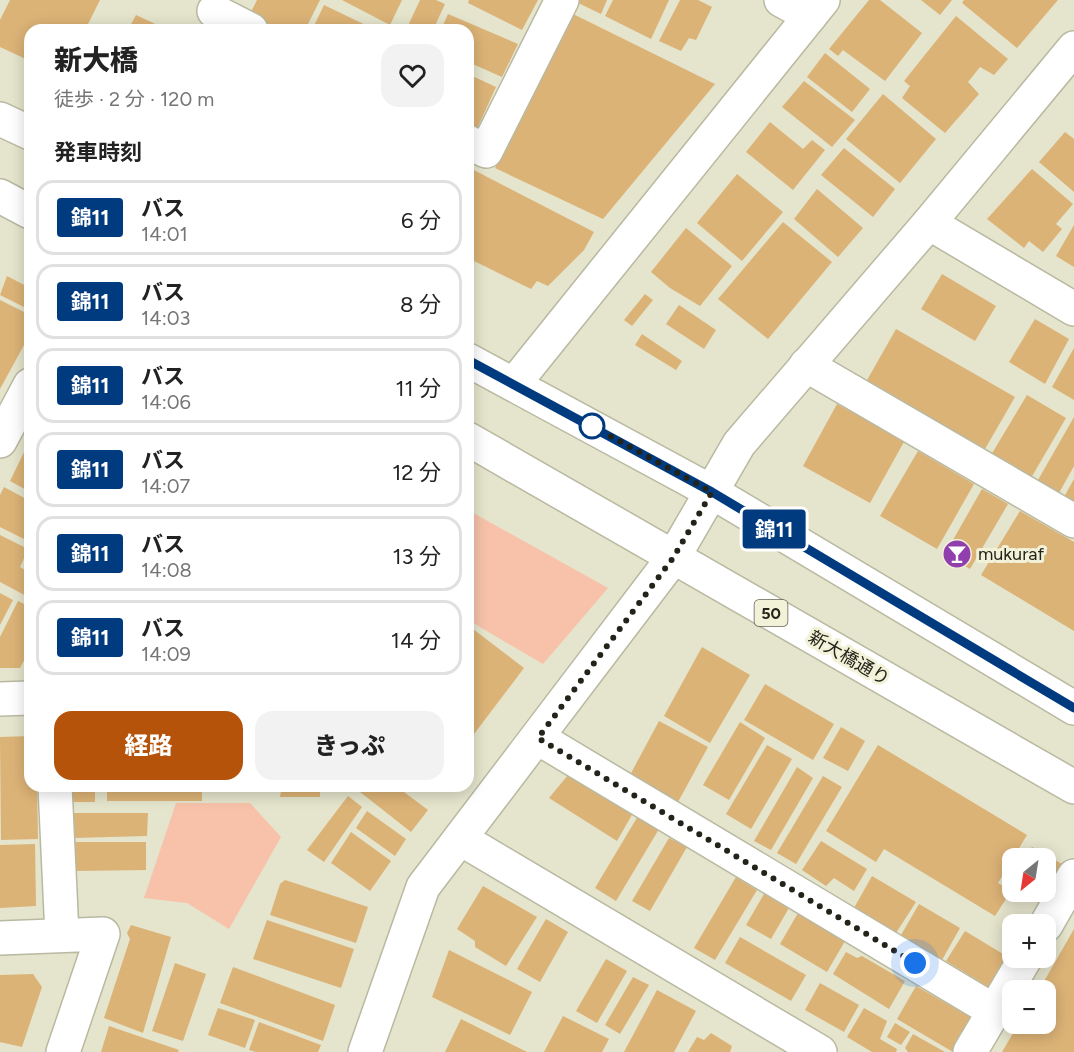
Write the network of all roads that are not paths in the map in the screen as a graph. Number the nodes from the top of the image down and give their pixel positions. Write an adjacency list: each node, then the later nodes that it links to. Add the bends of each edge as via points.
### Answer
1 (562, 0): 9 (street, via 486,151)
2 (781, 0): 3 (street)
3 (816, 8): 16 (street)
4 (212, 14): 5 (street)
5 (236, 24)
6 (1074, 48): 12 (street)
7 (0, 120): 8 (street)
8 (24, 130)
9 (474, 145)
10 (0, 196): 11 (street)
11 (24, 209)
12 (929, 223): 13 (street); 15 (street)
13 (1074, 309)
14 (474, 363): 16 (street)
15 (806, 365): 20 (street, via 739,444); 21 (street)
16 (514, 384): 20 (street)
17 (24, 396): 18 (street)
18 (0, 441)
19 (474, 448): 22 (street, 新大橋通り / 50)
20 (712, 492): 22 (street); 25 (street)
21 (1074, 521)
22 (673, 558): 26 (street); 27 (street, 新大橋通り / 50)
23 (24, 698): 24 (street)
24 (0, 699)
25 (1074, 708)
26 (538, 738): 29 (street); 35 (street)
27 (1074, 786)
28 (55, 792): 32 (street)
29 (461, 839): 37 (street, via 423,887); 38 (street)
30 (1074, 876): 31 (street)
31 (1052, 914)
32 (62, 935): 33 (street); 36 (street, via 103,934)
33 (0, 938)
34 (1019, 968): 35 (street)
35 (994, 1011): 39 (street)
36 (63, 1052)
37 (365, 1052)
38 (820, 1052)
39 (970, 1052)

